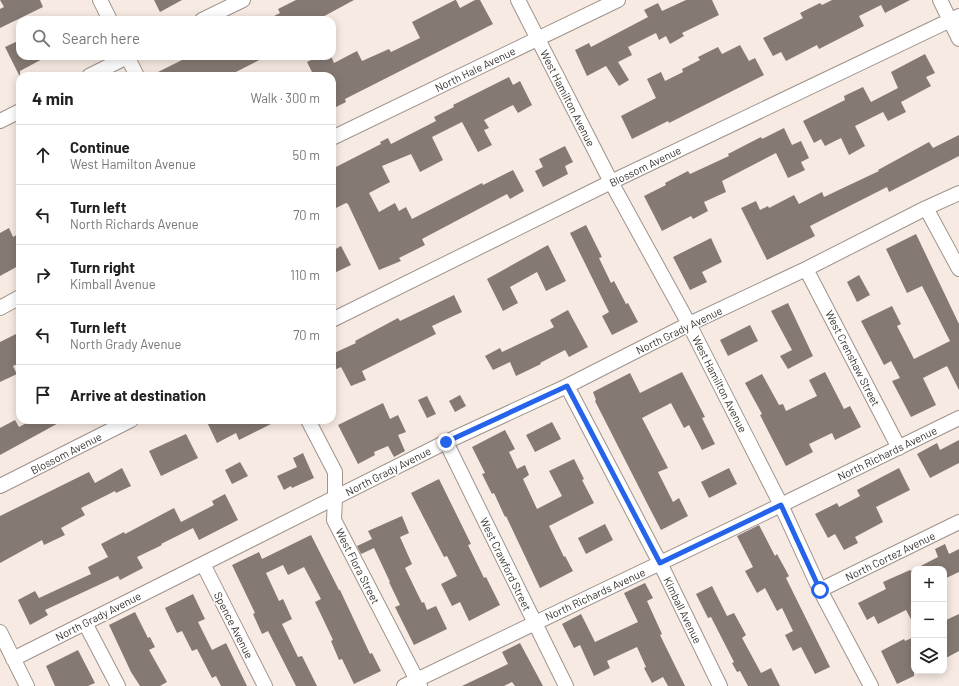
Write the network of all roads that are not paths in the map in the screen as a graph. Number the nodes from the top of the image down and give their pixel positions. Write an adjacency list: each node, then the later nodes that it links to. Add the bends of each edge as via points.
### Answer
1 (100, 0): 6 (street)
2 (243, 0): 7 (street)
3 (518, 0): 9 (street, West Hamilton Avenue)
4 (618, 0): 9 (street, North Hale Avenue)
5 (940, 0): 8 (street)
6 (108, 16)
7 (210, 16)
8 (954, 18): 10 (street); 18 (street, Blossom Avenue)
9 (538, 38): 17 (street, North Hale Avenue); 18 (street, West Hamilton Avenue)
10 (959, 39)
11 (120, 60): 13 (street)
12 (130, 60): 14 (street)
13 (97, 72)
14 (135, 72)
15 (16, 113): 16 (street)
16 (0, 121)
17 (336, 136)
18 (611, 182): 25 (street, Blossom Avenue); 26 (street, West Hamilton Avenue)
19 (959, 193): 20 (street, North Grady Avenue)
20 (926, 208): 21 (street, North Grady Avenue); 22 (street)
21 (806, 269): 26 (street, North Grady Avenue); 32 (street, West Crenshaw Street)
22 (959, 269)
23 (16, 299): 24 (street)
24 (0, 308)
25 (336, 318)
26 (689, 324): 27 (street, North Grady Avenue); 35 (street, West Hamilton Avenue)
27 (567, 386): 31 (street, North Grady Avenue); 37 (street, Kimball Avenue)
28 (959, 418): 32 (street, North Richards Avenue)
29 (124, 424): 33 (street, Blossom Avenue)
30 (310, 424): 34 (street, West Flora Street, via 335,472)
31 (446, 442): 34 (street, North Grady Avenue); 41 (street, West Crawford Street)
32 (899, 448): 35 (street, North Richards Avenue)
33 (0, 486)
34 (335, 498): 38 (street, North Grady Avenue); 44 (street, West Flora Street, via 334,520)
35 (781, 505): 37 (street, North Richards Avenue); 39 (street, West Hamilton Avenue)
36 (959, 522): 39 (street, North Cortez Avenue)
37 (660, 563): 41 (street, North Richards Avenue); 49 (street, Kimball Avenue)
38 (203, 564): 40 (street, North Grady Avenue); 47 (street, Spence Avenue)
39 (820, 590): 50 (street, West Hamilton Avenue)
40 (85, 623): 43 (street, North Grady Avenue); 46 (street)
41 (534, 623): 44 (street, North Richards Avenue); 48 (street, West Crawford Street)
42 (0, 632): 43 (street)
43 (13, 659): 45 (street)
44 (413, 684)
45 (27, 686)
46 (118, 686)
47 (266, 686)
48 (566, 686)
49 (720, 686)
50 (871, 686)

